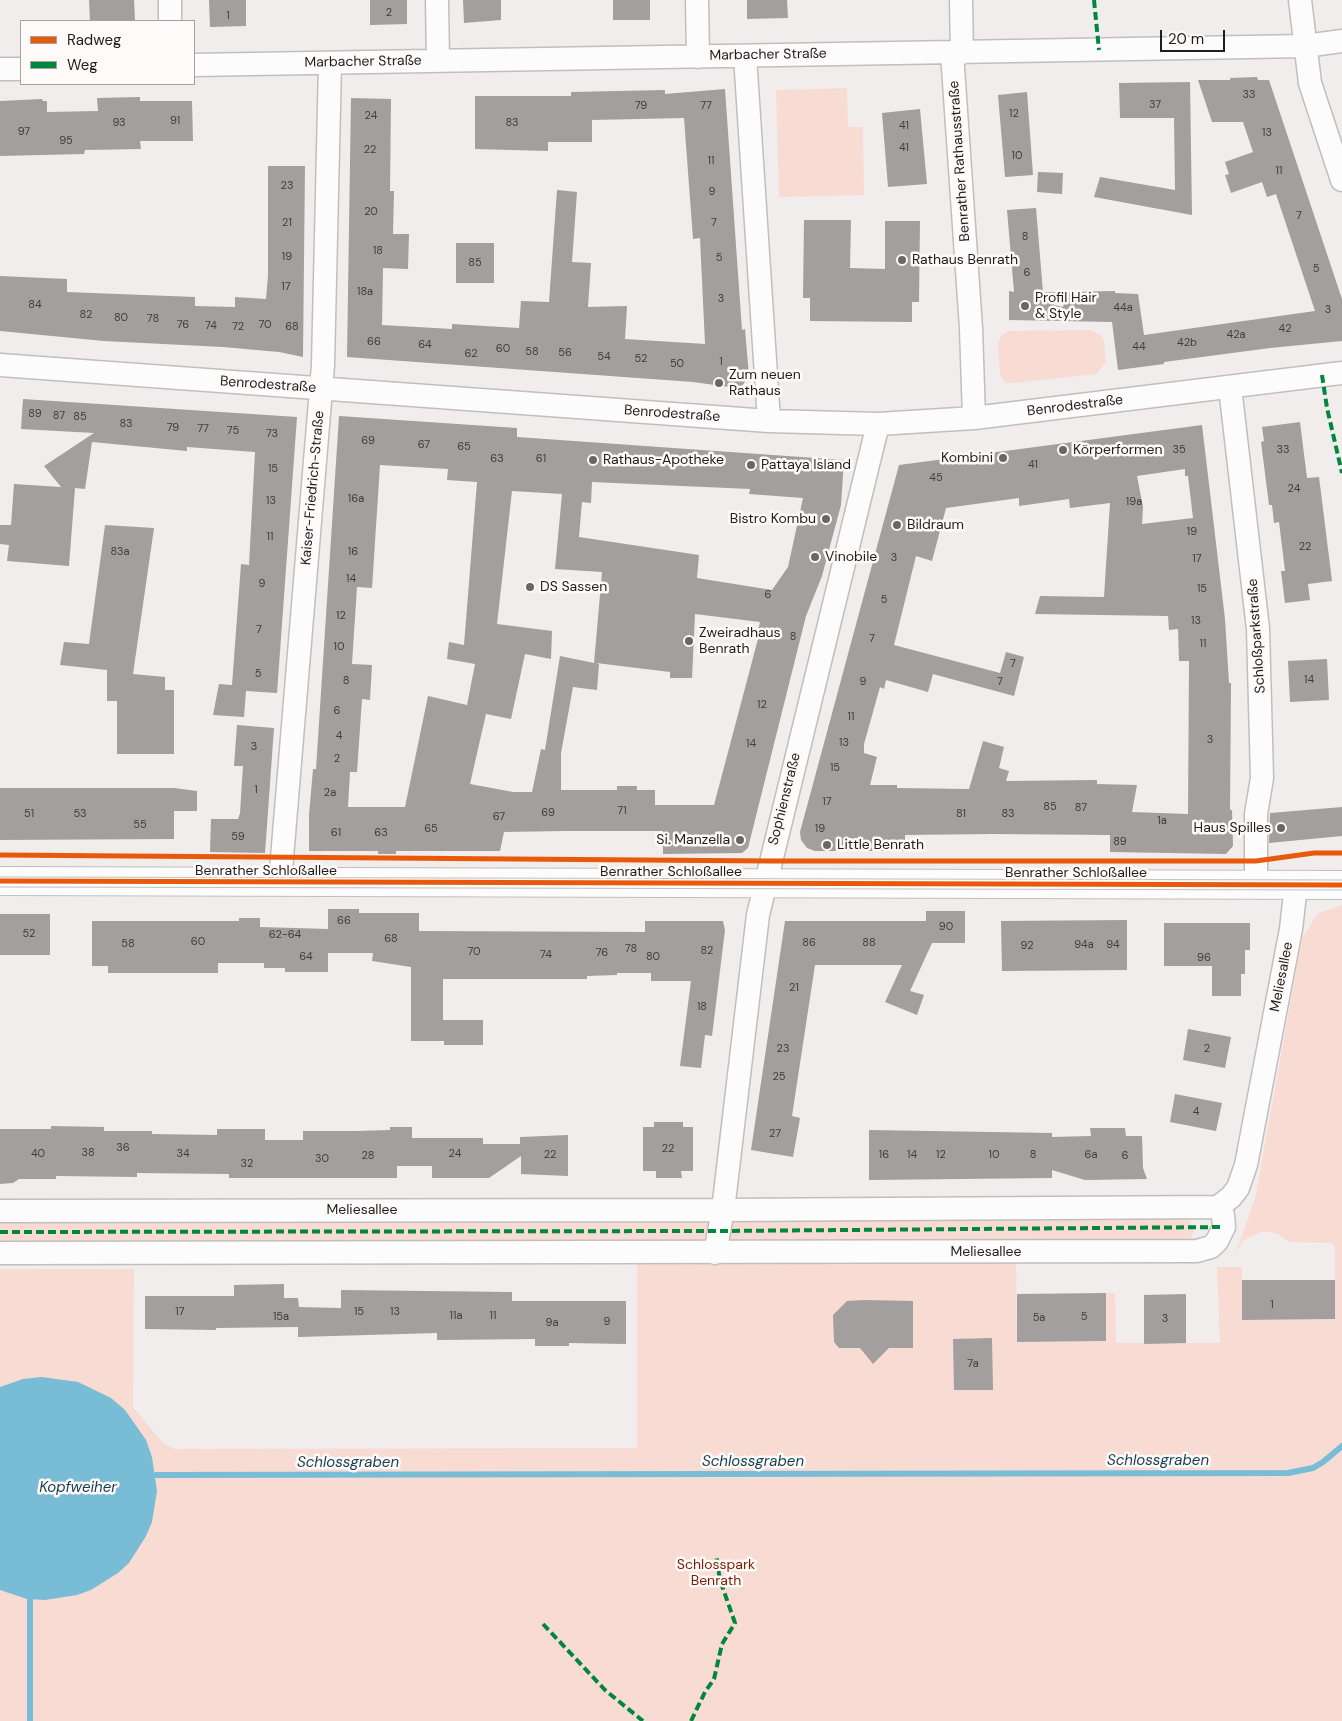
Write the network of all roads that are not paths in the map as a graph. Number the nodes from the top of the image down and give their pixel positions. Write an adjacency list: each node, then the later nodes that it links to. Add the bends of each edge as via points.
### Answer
1 (170, 0): 6 (street)
2 (437, 0): 12 (street)
3 (697, 0): 11 (street)
4 (961, 0): 9 (street, Benrather Rathausstraße)
5 (1300, 0): 8 (street)
6 (170, 20)
7 (1342, 41): 8 (street, Marbacher Straße)
8 (1306, 46): 9 (street, Marbacher Straße); 17 (street, via 1310,83)
9 (957, 53): 10 (street, Marbacher Straße); 22 (street, Benrather Rathausstraße)
10 (745, 56): 11 (street, Marbacher Straße); 23 (street)
11 (698, 57): 12 (street, Marbacher Straße)
12 (438, 61): 13 (street, Marbacher Straße)
13 (330, 63): 14 (street, Marbacher Straße); 21 (street, Kaiser-Friedrich-Straße)
14 (195, 65)
15 (0, 69): 16 (street)
16 (20, 69)
17 (1342, 180)
18 (0, 365): 21 (street, Benrodestraße)
19 (1342, 373): 20 (street, Benrodestraße)
20 (1230, 387): 22 (street, Benrodestraße); 28 (street, Schloßparkstraße, via 1258,628 1262,778 1256,814)
21 (321, 389): 23 (street, Benrodestraße); 26 (street, Kaiser-Friedrich-Straße)
22 (974, 418): 24 (street, Benrodestraße)
23 (769, 421): 24 (street, Benrodestraße)
24 (878, 424): 27 (street, Sophienstraße)
25 (0, 881): 26 (main road, Benrather Schloßallee)
26 (280, 882): 27 (main road, Benrather Schloßallee)
27 (764, 883): 28 (main road, Benrather Schloßallee); 32 (street, Sophienstraße)
28 (1256, 885): 29 (main road, Benrather Schloßallee)
29 (1296, 885): 30 (main road, Benrather Schloßallee); 31 (street, Meliesallee, via 1291,929 1246,1165 1238,1188)
30 (1342, 885)
31 (1218, 1207): 32 (street, Meliesallee); 35 (street, Meliesallee, via 1223,1215 1222,1231 1211,1247 1197,1251)
32 (723, 1210): 33 (street, Meliesallee); 35 (street)
33 (0, 1211)
34 (0, 1253): 35 (street, Meliesallee)
35 (715, 1253)

